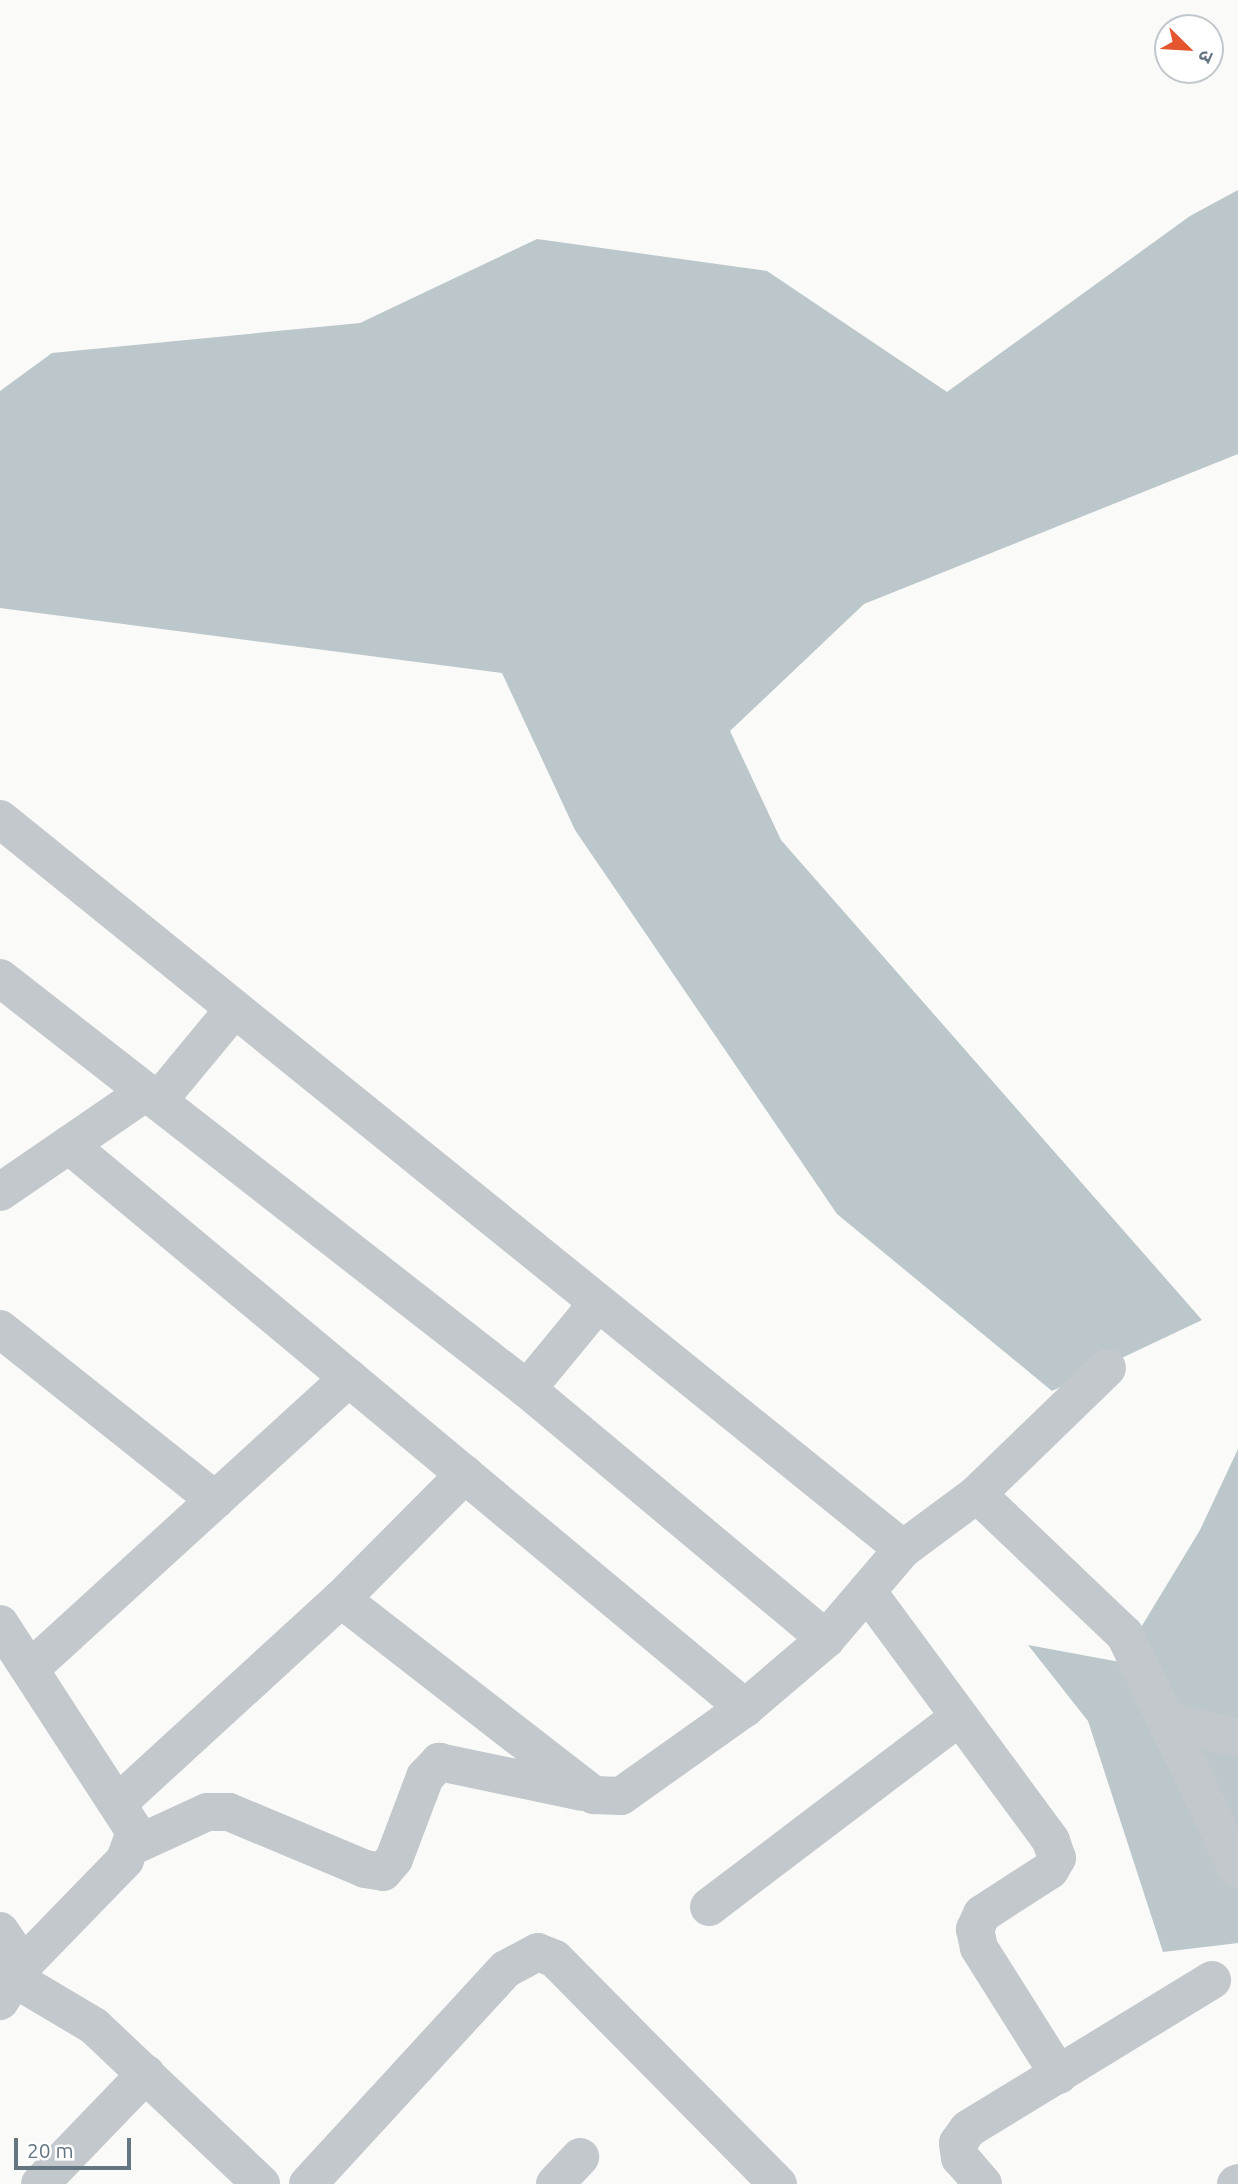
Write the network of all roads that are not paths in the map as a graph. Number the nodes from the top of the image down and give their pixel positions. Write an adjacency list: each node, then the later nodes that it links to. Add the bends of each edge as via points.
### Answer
1 (0, 819): 3 (street)
2 (0, 978): 4 (street)
3 (234, 1009): 4 (street); 7 (street)
4 (152, 1097): 5 (street); 11 (street)
5 (69, 1145): 6 (street); 10 (street)
6 (0, 1192)
7 (597, 1304): 11 (street); 15 (street)
8 (0, 1329): 14 (street)
9 (1107, 1368): 13 (street)
10 (349, 1378): 12 (street); 14 (street)
11 (527, 1389): 19 (street)
12 (465, 1474): 17 (street); 21 (street)
13 (977, 1494): 15 (street); 23 (street, via 1115,1621)
14 (215, 1500): 20 (street)
15 (903, 1549): 16 (street)
16 (867, 1591): 19 (street); 22 (street)
17 (341, 1599): 25 (street); 26 (street)
18 (0, 1624): 20 (street)
19 (826, 1639): 21 (street)
20 (30, 1669): 26 (street)
21 (744, 1708): 25 (street, via 621,1796)
22 (958, 1718): 29 (street); 34 (street, via 1051,1841 1057,1858 1050,1870 982,1914 975,1929 979,1948)
23 (1167, 1721): 24 (street); 28 (street)
24 (1238, 1738)
25 (594, 1795): 27 (street, via 439,1762 425,1777 394,1859 383,1872 365,1869 229,1812 207,1812)
26 (118, 1803): 27 (street, via 135,1832)
27 (133, 1846): 32 (street)
28 (1238, 1870)
29 (709, 1907)
30 (0, 1931): 32 (street)
31 (1212, 1980): 34 (street)
32 (13, 1982): 33 (street, via 94,2026)
33 (146, 2074): 36 (street); 37 (street)
34 (1059, 2075): 41 (street, via 968,2129 958,2143 960,2158)
35 (580, 2157): 39 (street)
36 (40, 2184)
37 (261, 2184)
38 (308, 2184): 40 (street, via 506,1969 538,1952 555,1959)
39 (555, 2184)
40 (778, 2184)
41 (983, 2184)

